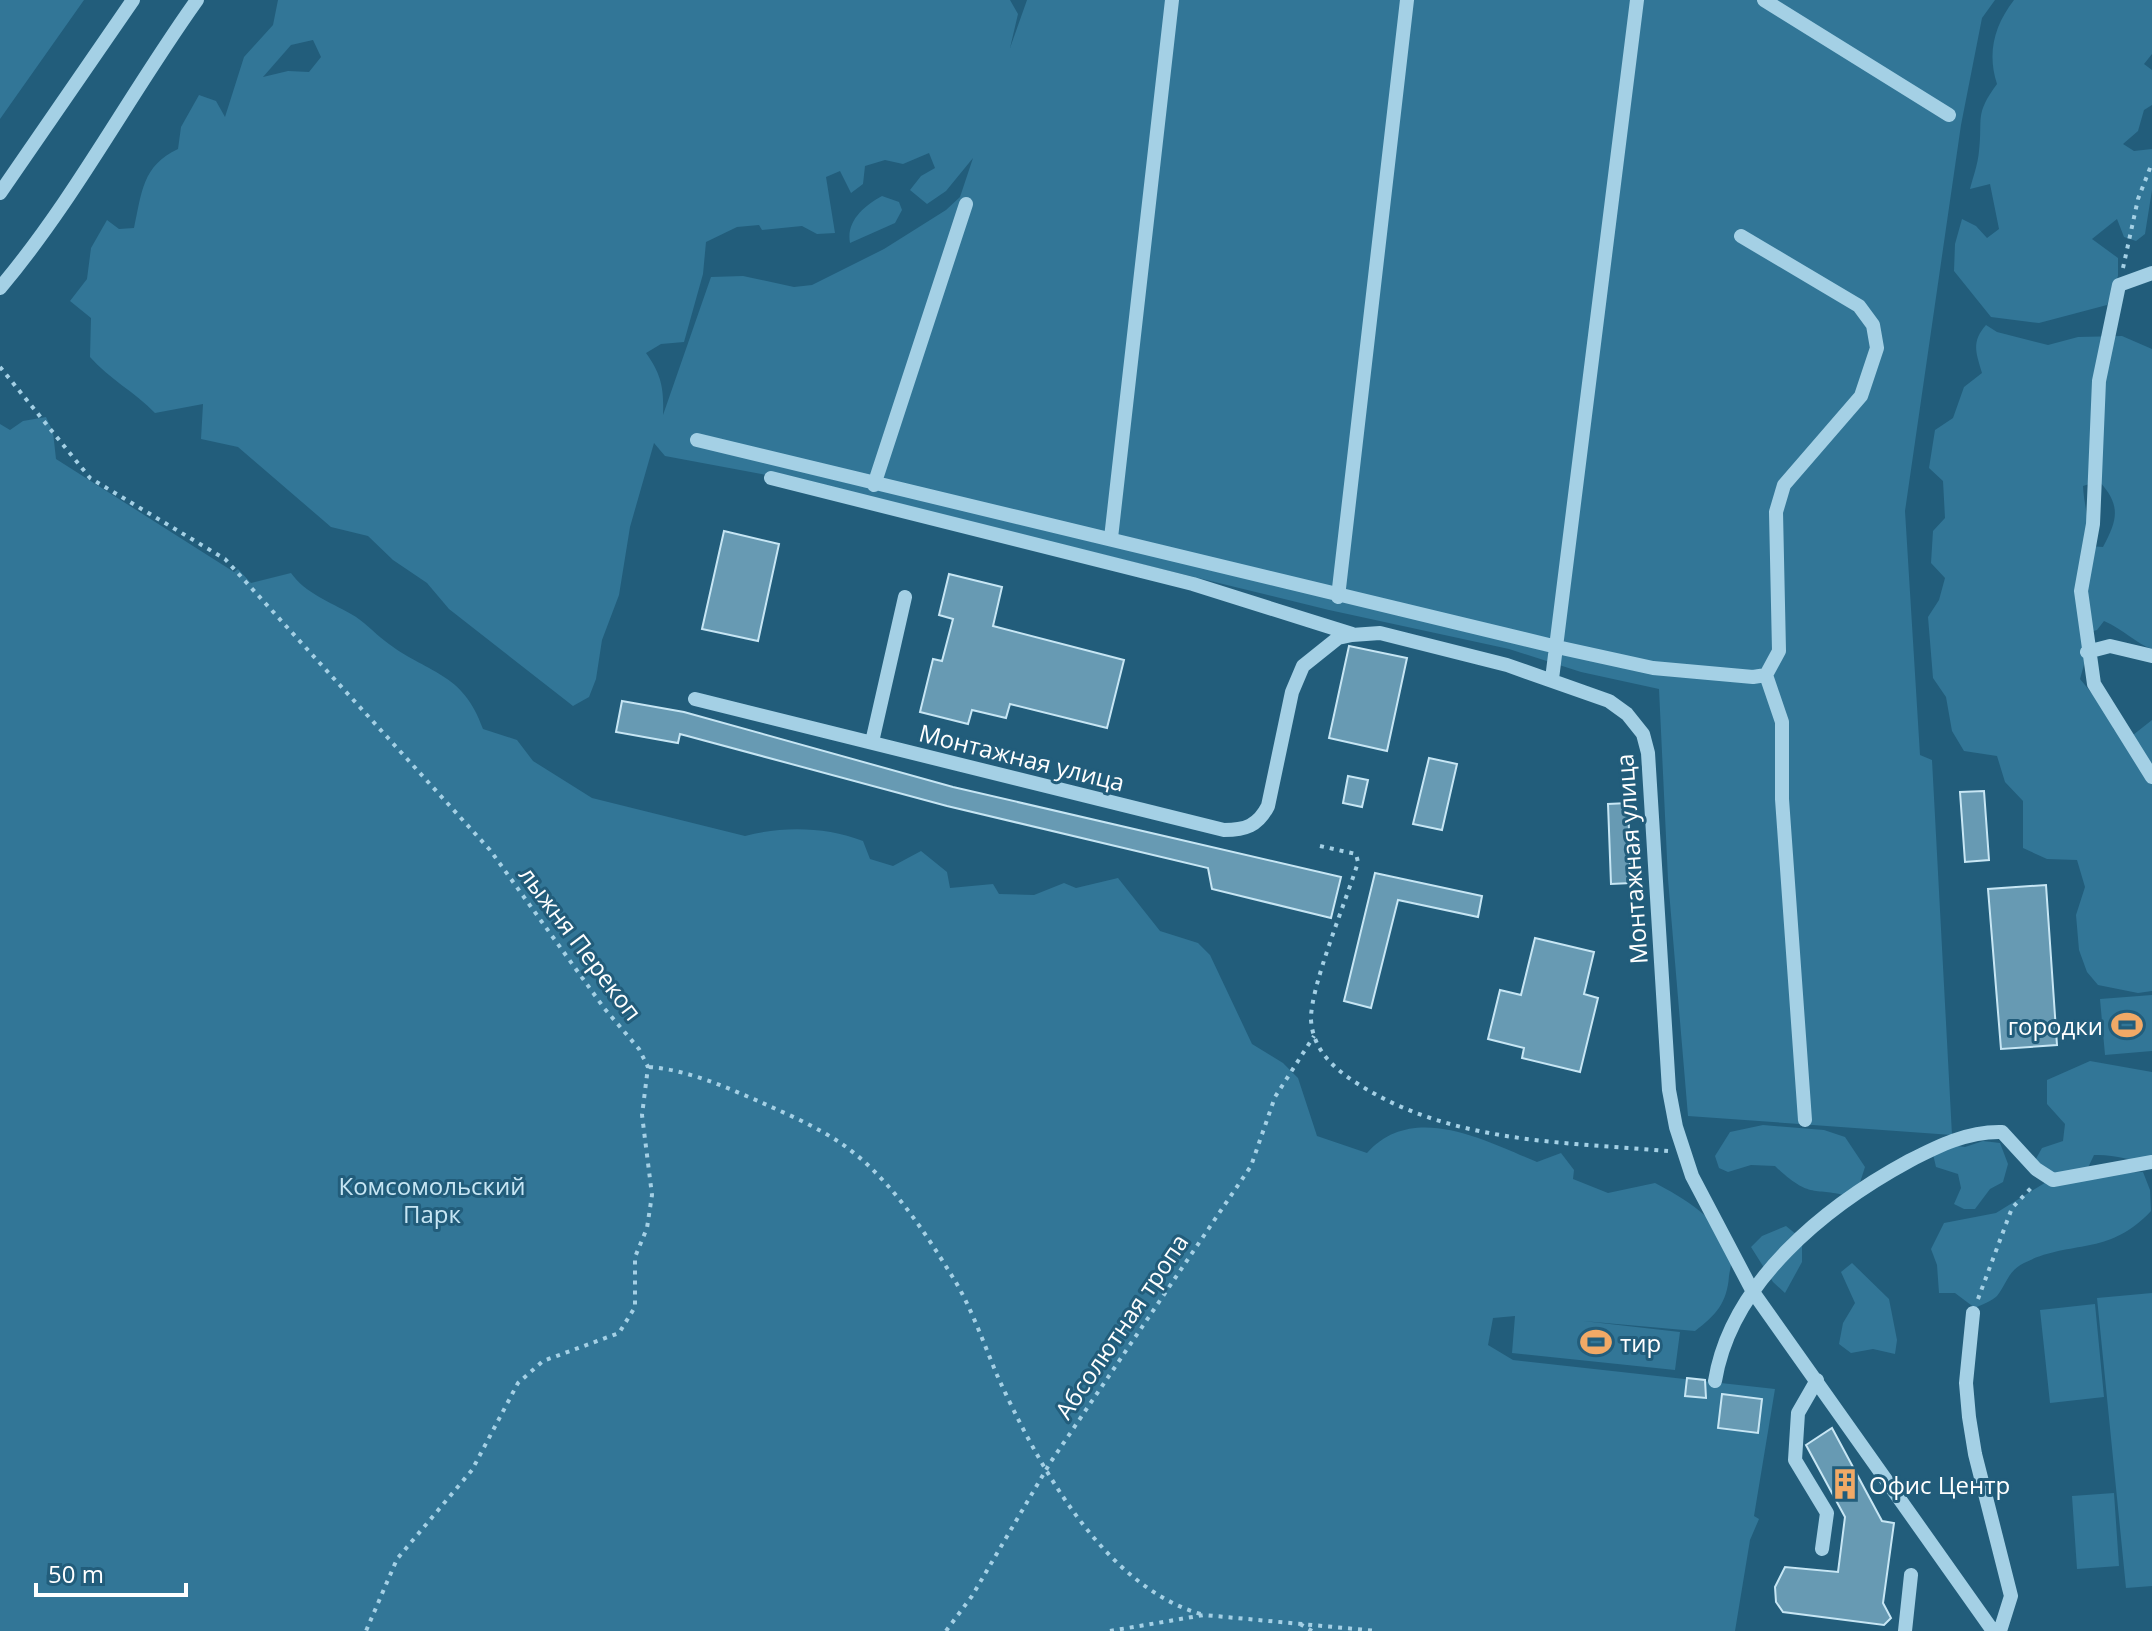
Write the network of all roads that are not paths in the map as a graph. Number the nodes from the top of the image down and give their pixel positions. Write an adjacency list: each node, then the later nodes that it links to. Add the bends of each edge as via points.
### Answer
1 (133, 0): 8 (street)
2 (197, 0): 12 (street, via 106,141)
3 (1172, 0): 16 (street)
4 (1407, 0): 18 (street)
5 (1637, 0): 20 (street)
6 (1764, 0): 7 (street)
7 (1949, 115)
8 (0, 193)
9 (966, 204): 15 (street)
10 (1741, 236): 23 (street, via 1859,306 1873,325 1877,348 1861,396 1784,485 1776,512 1779,651)
11 (2152, 273): 21 (street, via 2119,285 2099,381 2093,524 2081,591)
12 (0, 288)
13 (697, 440): 15 (street)
14 (771, 478): 19 (street, via 1193,584)
15 (874, 485): 16 (street)
16 (1111, 538): 18 (street)
17 (905, 597): 26 (street)
18 (1338, 597): 20 (street)
19 (1352, 635): 24 (street, Монтажная улица, via 1380,633); 26 (street, Монтажная улица, via 1338,638 1303,666 1292,692 1268,806 1248,827 1209,827)
20 (1557, 647): 23 (street, via 1708,675); 24 (street)
21 (2087, 652): 22 (street, via 2110,646); 27 (street, via 2094,684)
22 (2152, 656)
23 (1766, 675): 28 (street, via 1782,722 1782,799)
24 (1552, 679): 30 (street, Монтажная улица, via 1609,701 1627,714 1645,743 1653,790 1669,1090 1682,1152)
25 (695, 699): 26 (street, Монтажная улица)
26 (872, 742)
27 (2152, 777)
28 (1805, 1120)
29 (2152, 1162): 30 (street, via 2053,1180 2002,1132 1959,1138 1885,1174 1822,1218)
30 (1753, 1292): 32 (street, Монтажная улица); 33 (street, via 1724,1344)
31 (1973, 1313): 38 (street, via 1966,1383 1969,1417 2011,1596)
32 (1817, 1380): 34 (street, via 1798,1413 1795,1460 1827,1513); 37 (street, Монтажная улица)
33 (1715, 1381)
34 (1822, 1549)
35 (1911, 1575): 36 (street)
36 (1905, 1631)
37 (1993, 1631)
38 (2000, 1631)

